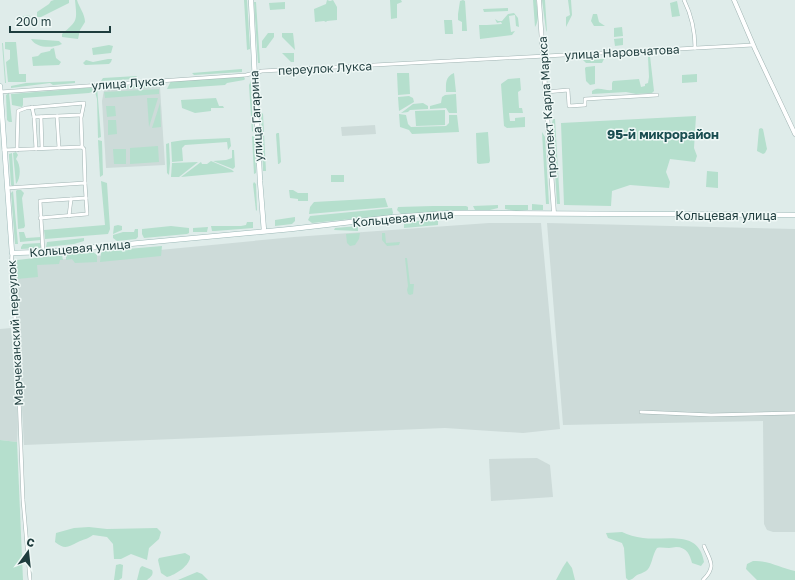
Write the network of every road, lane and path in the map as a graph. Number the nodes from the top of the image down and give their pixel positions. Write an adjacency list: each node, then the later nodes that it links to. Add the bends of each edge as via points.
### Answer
1 (251, 0): 9 (main road, улица Гагарина)
2 (539, 0): 7 (street, проспект Карла Маркса)
3 (684, 0): 6 (street, via 694,30)
4 (734, 0): 5 (street)
5 (754, 45): 6 (street, улица Наровчатова); 19 (street)
6 (695, 48): 7 (street, улица Наровчатова)
7 (543, 56): 8 (street, улица Наровчатова); 12 (street, проспект Карла Маркса)
8 (395, 64): 9 (street, переулок Лукса)
9 (254, 73): 11 (street, улица Лукса); 34 (main road, улица Гагарина)
10 (0, 86): 11 (main road, Марчеканский переулок)
11 (0, 92): 24 (main road, Марчеканский переулок)
12 (546, 92): 13 (street, via 568,90 569,106 585,105 585,99); 30 (street, проспект Карла Маркса)
13 (657, 95)
14 (32, 107): 15 (street, via 84,103); 17 (street); 25 (street, via 18,111)
15 (81, 115): 16 (street); 20 (street)
16 (57, 116): 18 (street); 22 (street)
17 (34, 117): 18 (street); 23 (street)
18 (41, 117): 21 (street)
19 (795, 134)
20 (82, 147): 22 (street); 26 (street)
21 (42, 148): 22 (street); 23 (street)
22 (59, 148)
23 (36, 149): 25 (street)
24 (4, 150): 25 (street); 27 (main road, Марчеканский переулок)
25 (17, 150)
26 (85, 183): 27 (street); 28 (street)
27 (7, 188): 36 (main road, Марчеканский переулок)
28 (86, 198): 29 (street); 32 (street, via 87,214)
29 (71, 199): 32 (street); 33 (street, via 40,201)
30 (554, 213): 31 (main road, Кольцевая улица); 34 (main road, Кольцевая улица, via 451,213)
31 (795, 215)
32 (69, 216): 33 (street)
33 (40, 218): 35 (street)
34 (264, 231): 35 (main road, Кольцевая улица)
35 (43, 252): 36 (main road, Кольцевая улица)
36 (12, 253): 40 (street, Марчеканский переулок, via 23,500)
37 (641, 412): 38 (street, via 711,415)
38 (795, 413)
39 (704, 546): 41 (street, via 712,565)
40 (30, 580)
41 (703, 580)

